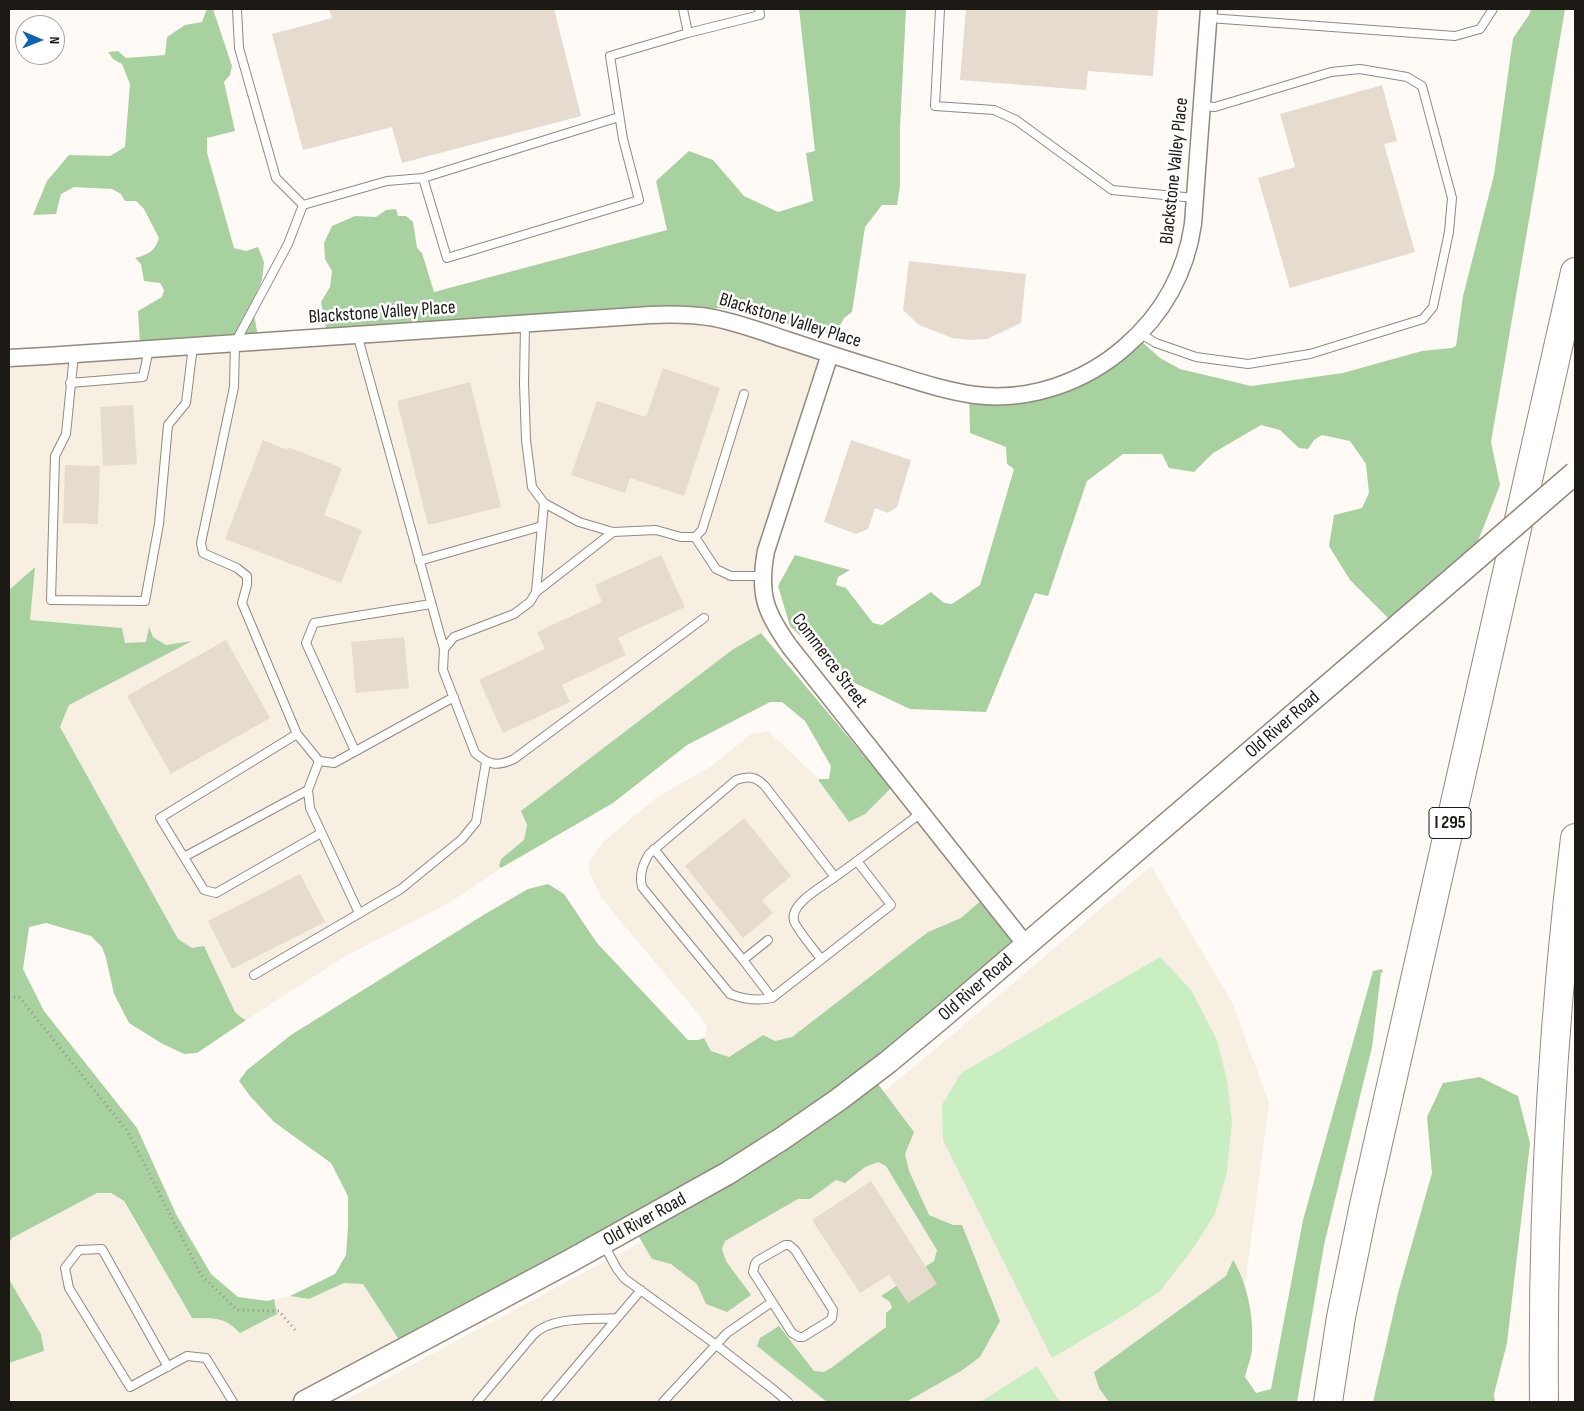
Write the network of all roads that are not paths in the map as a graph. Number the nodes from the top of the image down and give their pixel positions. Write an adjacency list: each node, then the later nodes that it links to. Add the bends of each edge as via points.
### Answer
1 (237, 9): 12 (lane, via 239,48 276,178)
2 (683, 9): 7 (lane)
3 (759, 9): 7 (lane, via 760,14)
4 (940, 9): 11 (lane, via 935,106 994,110 1016,120 1112,190)
5 (1493, 9): 6 (lane, via 1480,30 1455,36)
6 (1209, 14): 8 (street, Blackstone Valley Place)
7 (688, 34): 9 (lane, via 610,56)
8 (1202, 106): 11 (street, Blackstone Valley Place); 15 (lane, via 1215,107 1330,72 1360,69 1408,77 1422,86 1452,198 1450,232 1433,306 1423,319 1403,326 1310,354 1248,364 1196,357 1156,343)
9 (619, 117): 10 (lane); 10 (lane, via 639,200 447,258)
10 (423, 178): 12 (lane, via 387,181)
11 (1195, 198): 15 (street, Blackstone Valley Place, via 1191,237 1180,272 1168,297)
12 (303, 205): 17 (lane, via 288,244)
13 (1575, 272): 68 (highway, I 295, via 1384,1111)
14 (525, 324): 16 (street, Blackstone Valley Place); 21 (street, Blackstone Valley Place, via 650,315 704,316); 26 (lane, via 526,440 532,487)
15 (1140, 333): 21 (street, Blackstone Valley Place, via 1104,363 1076,379 1042,390 1006,396 951,391)
16 (357, 334): 17 (street, Blackstone Valley Place); 30 (lane)
17 (235, 343): 18 (street, Blackstone Valley Place); 37 (lane, via 234,386 201,544 204,552 247,576 242,603)
18 (193, 346): 19 (street, Blackstone Valley Place); 23 (lane, via 186,403 168,425 160,524 145,601 51,600 55,456 66,434)
19 (149, 348): 20 (street, Blackstone Valley Place); 23 (lane, via 143,377)
20 (74, 354): 22 (street, Blackstone Valley Place); 23 (lane)
21 (830, 354): 31 (street, Commerce Street, via 770,536)
22 (9, 358)
23 (70, 383)
24 (744, 394): 29 (lane, via 702,530)
25 (1575, 473): 51 (main road, Old River Road, bridge)
26 (544, 503): 27 (lane); 28 (lane, via 579,522)
27 (542, 526): 30 (lane); 32 (lane)
28 (613, 532): 29 (lane, via 656,530); 32 (lane)
29 (695, 537): 31 (lane, via 716,569 731,576)
30 (419, 561): 33 (lane)
31 (762, 576): 42 (street, Commerce Street, via 765,601 778,630)
32 (536, 592): 35 (lane, via 530,602 514,614 454,637)
33 (431, 604): 35 (lane); 38 (lane, via 314,623 306,643)
34 (704, 618): 40 (lane, via 514,759 503,764)
35 (444, 649): 36 (lane, via 443,670)
36 (454, 697): 38 (lane); 40 (lane, via 475,753)
37 (297, 734): 39 (lane); 46 (lane, via 160,818)
38 (355, 751): 39 (lane, via 334,763)
39 (319, 761): 41 (lane)
40 (486, 762): 49 (lane, via 476,822 462,840 401,889)
41 (308, 790): 43 (lane, via 310,808); 46 (lane)
42 (922, 813): 47 (lane); 51 (street, Commerce Street)
43 (321, 833): 46 (lane, via 216,894 204,890); 49 (lane)
44 (1575, 838): 69 (highway, via 1551,1111)
45 (654, 850): 48 (lane, via 736,780 756,778); 53 (lane); 55 (lane, via 640,874 642,887 730,994)
46 (184, 857)
47 (857, 862): 48 (lane); 52 (lane, via 891,906)
48 (835, 877): 52 (lane, via 794,910 794,921)
49 (359, 913): 54 (lane)
50 (768, 940): 53 (lane)
51 (1026, 945): 56 (main road, Old River Road, via 909,1045 831,1105 728,1173)
52 (821, 959): 55 (lane)
53 (743, 960): 55 (lane)
54 (254, 975)
55 (772, 998)
56 (603, 1243): 57 (lane, via 621,1275); 62 (main road, Old River Road)
57 (641, 1290): 59 (lane); 60 (lane)
58 (772, 1302): 58 (lane, via 792,1333 799,1338 830,1321 833,1314 832,1306 789,1245 781,1246 757,1261 753,1268 754,1276); 60 (lane, via 733,1327)
59 (616, 1318): 64 (lane, via 556,1322 544,1326); 65 (lane)
60 (715, 1344): 66 (lane); 67 (lane)
61 (168, 1367): 61 (lane, via 102,1249 80,1250 65,1268 69,1288 130,1387); 63 (lane, via 187,1356 206,1358)
62 (314, 1400)
63 (233, 1402)
64 (477, 1402)
65 (546, 1402)
66 (663, 1402)
67 (788, 1402)
68 (1326, 1402)
69 (1544, 1402)

